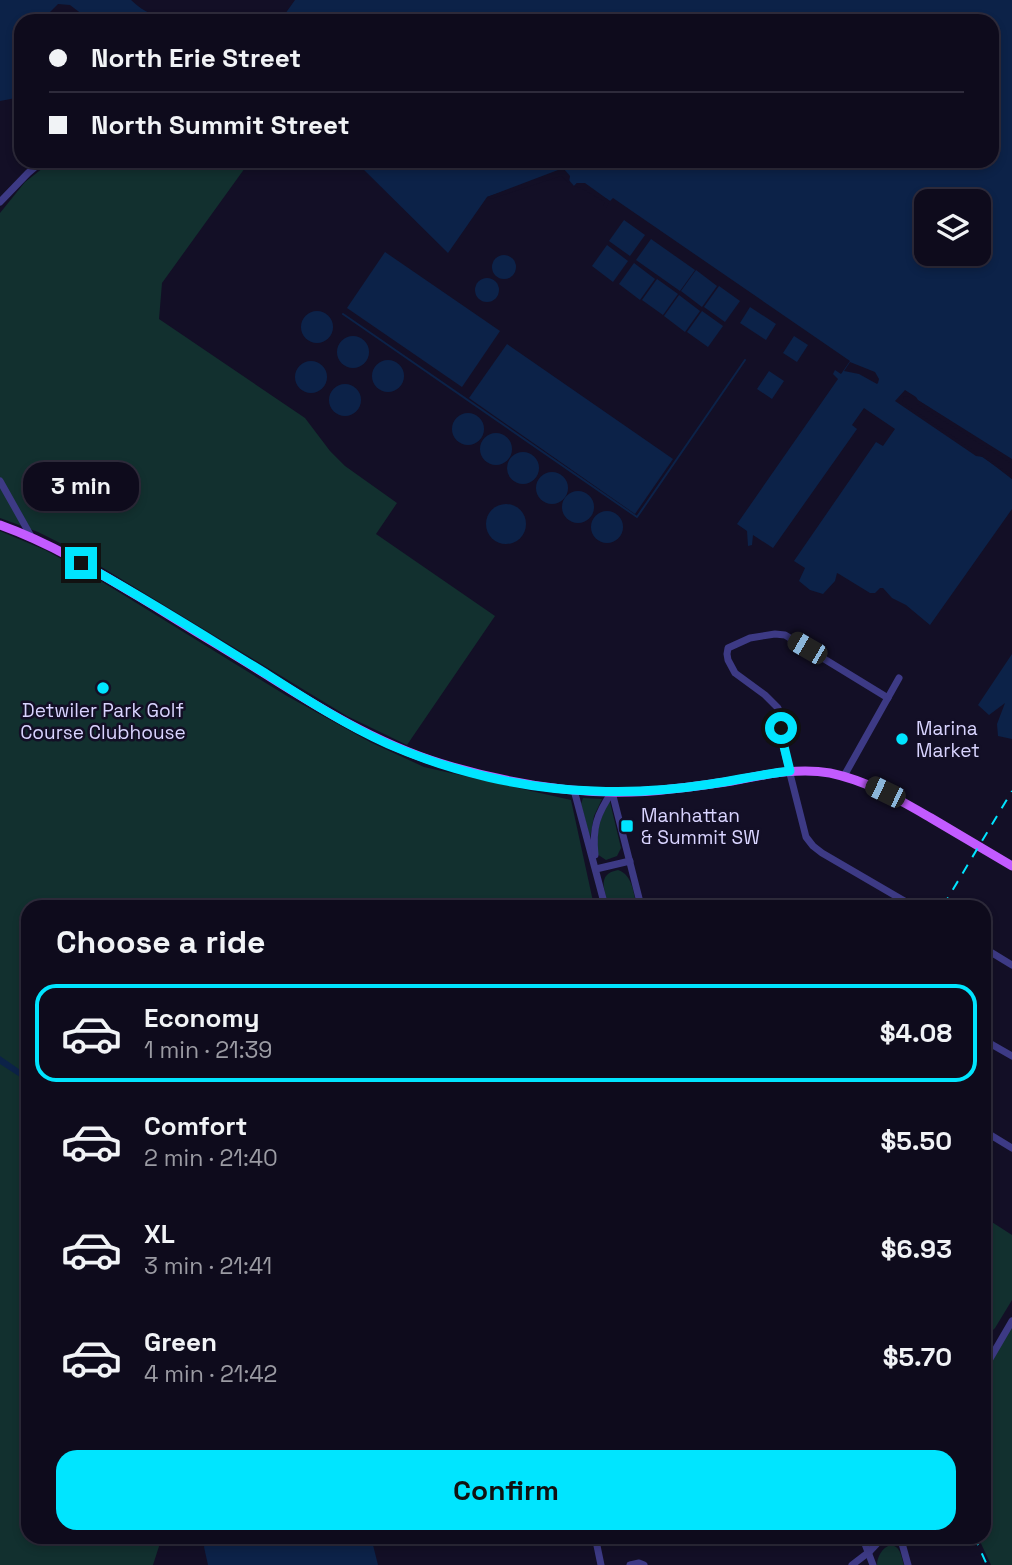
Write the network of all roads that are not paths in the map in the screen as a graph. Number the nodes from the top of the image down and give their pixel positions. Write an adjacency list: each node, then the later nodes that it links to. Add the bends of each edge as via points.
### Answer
1 (34, 168): 2 (street)
2 (0, 202)
3 (0, 481): 5 (street)
4 (0, 525): 5 (main road)
5 (32, 538): 10 (main road, via 102,574 385,742 482,775)
6 (899, 678): 7 (street)
7 (888, 698): 8 (street, via 785,635 733,644 727,654 731,668 778,708); 9 (street)
8 (790, 771): 9 (main road); 11 (main road, via 670,789); 17 (street, via 806,837 813,846)
9 (844, 776): 13 (main road, via 892,795)
10 (574, 790): 11 (main road); 14 (street)
11 (612, 792): 12 (street); 14 (street, via 596,819)
12 (629, 861): 14 (street); 16 (street)
13 (1012, 866)
14 (596, 869): 15 (street)
15 (604, 900)
16 (639, 900)
17 (903, 900)
18 (991, 952): 19 (street)
19 (1012, 965)
20 (991, 1044): 21 (street)
21 (1012, 1056)
22 (991, 1135): 23 (street)
23 (1012, 1148)
24 (1012, 1321): 25 (street)
25 (991, 1357)
26 (596, 1544): 31 (street)
27 (866, 1544): 30 (street)
28 (876, 1544): 30 (street)
29 (902, 1544): 36 (street)
30 (869, 1552): 34 (street); 35 (street)
31 (601, 1565)
32 (630, 1565): 33 (street)
33 (644, 1565)
34 (852, 1565)
35 (873, 1565)
36 (908, 1565)

